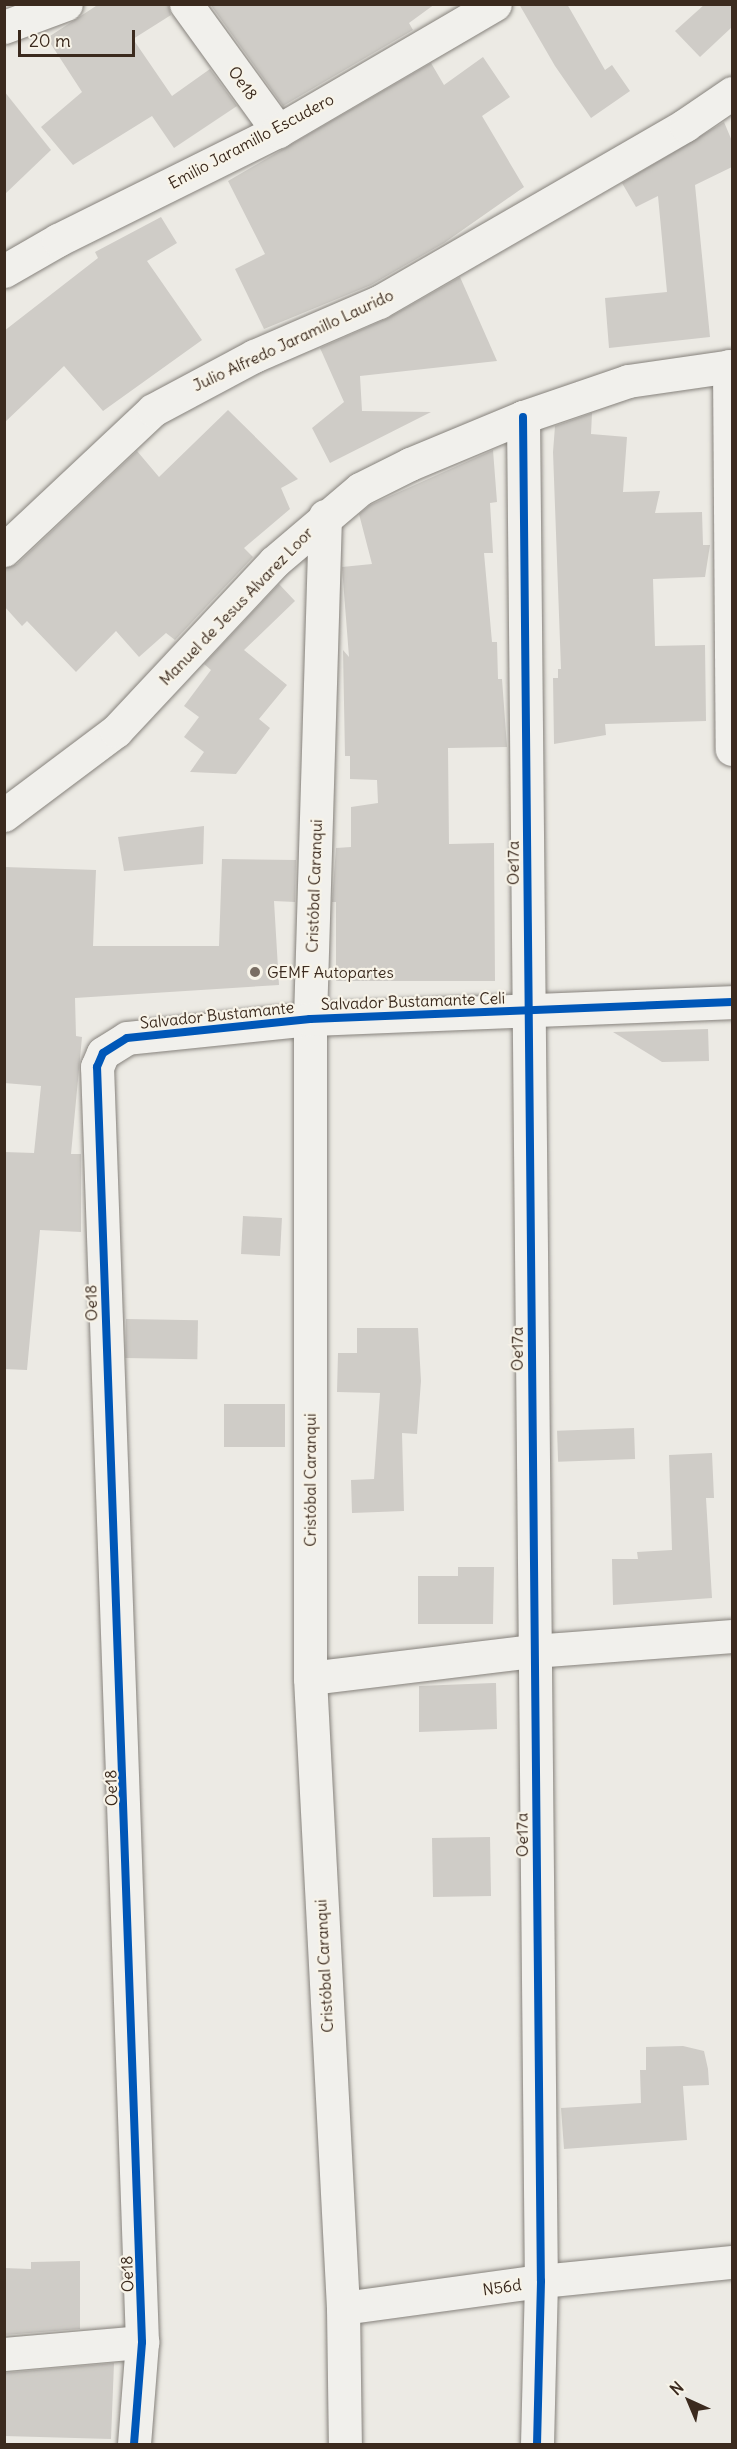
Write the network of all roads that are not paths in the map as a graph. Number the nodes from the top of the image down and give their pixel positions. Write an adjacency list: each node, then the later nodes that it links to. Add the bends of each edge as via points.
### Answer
1 (66, 4): 4 (street)
2 (186, 4): 6 (street, Oe18)
3 (495, 4): 6 (street, Emilio Jaramillo Escudero)
4 (4, 27)
5 (732, 93): 11 (street, Julio Alfredo Jaramillo Laurido, via 685,125 379,302 254,356 153,410)
6 (278, 131): 7 (street, Emilio Jaramillo Escudero, via 58,240)
7 (4, 271)
8 (731, 366): 9 (street, Manuel de Jesus Alvarez Loor, via 628,381); 12 (street)
9 (524, 417): 10 (street, Manuel de Jesus Alvarez Loor, via 410,464 360,489); 15 (street, Oe17a)
10 (325, 516): 13 (street, Manuel de Jesus Alvarez Loor, via 274,562 116,731); 16 (street, Cristóbal Caranqui)
11 (4, 550)
12 (732, 749)
13 (4, 815)
14 (732, 1002): 15 (street, Salvador Bustamante Celi)
15 (527, 1009): 16 (street, Salvador Bustamante Celi); 19 (street, Oe17a)
16 (310, 1019): 17 (street, Salvador Bustamante); 20 (street, Cristóbal Caranqui)
17 (127, 1038): 24 (street, Oe18, via 103,1053 96,1086 122,1696)
18 (732, 1636): 19 (street)
19 (533, 1651): 20 (street); 22 (street, Oe17a)
20 (310, 1678): 23 (street, Cristóbal Caranqui)
21 (732, 2262): 22 (street, N56d)
22 (541, 2281): 23 (street, N56d); 28 (street, Oe17a)
23 (343, 2308): 27 (street, Cristóbal Caranqui)
24 (142, 2342): 25 (street); 26 (street, Oe18)
25 (4, 2354)
26 (134, 2445)
27 (345, 2445)
28 (537, 2445)

